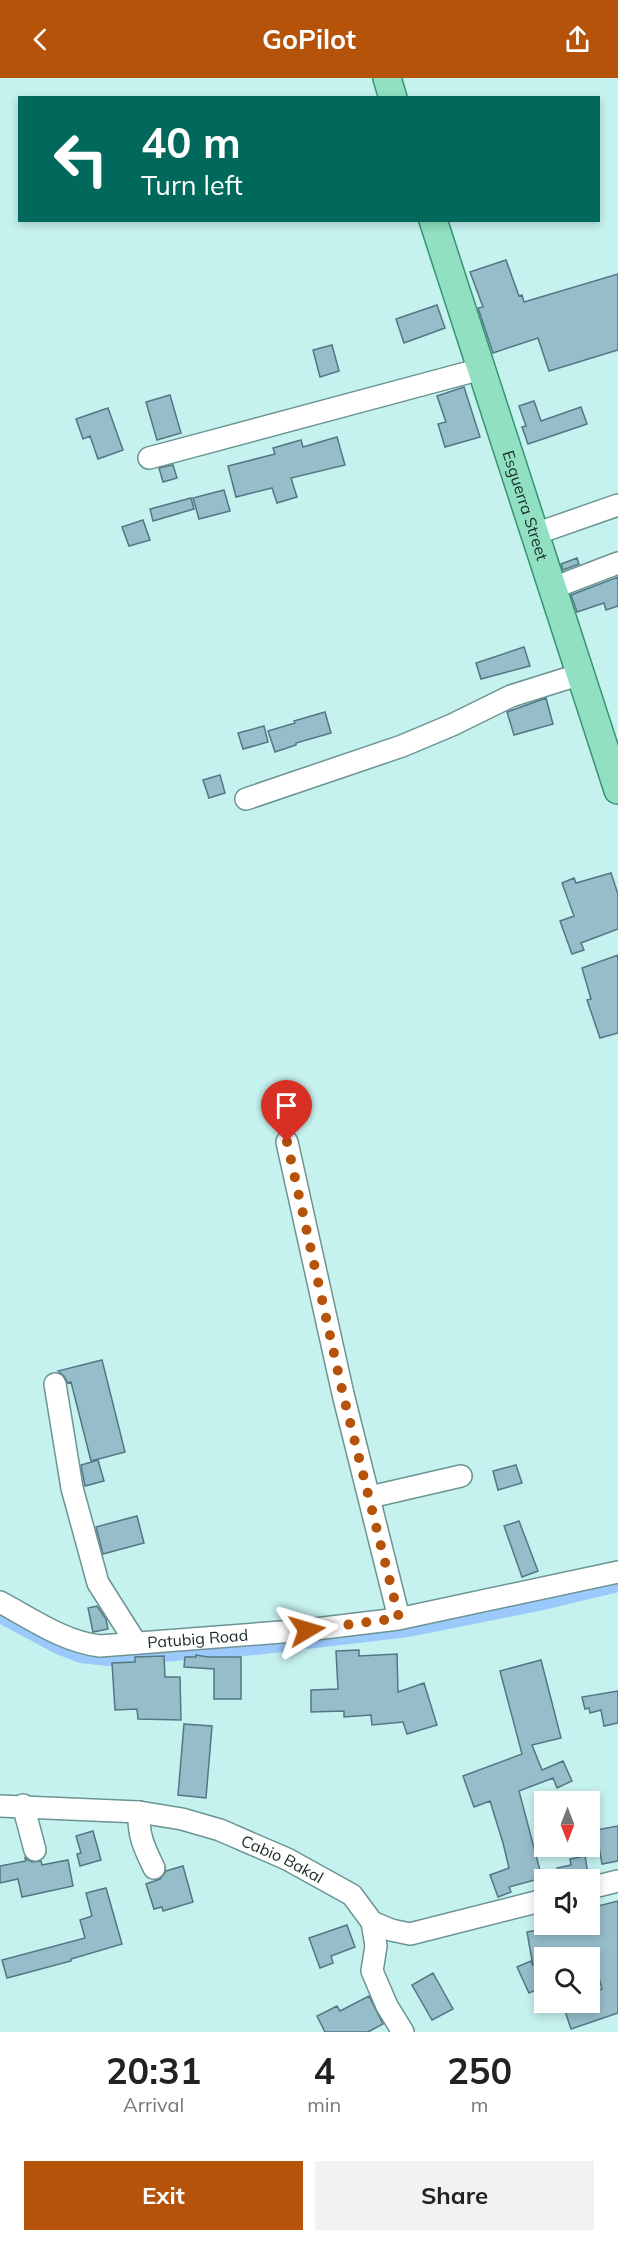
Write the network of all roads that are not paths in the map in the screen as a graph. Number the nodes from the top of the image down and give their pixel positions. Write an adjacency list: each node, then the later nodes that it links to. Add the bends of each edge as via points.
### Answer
1 (387, 78): 2 (main road)
2 (392, 96)
3 (434, 222): 4 (main road, Esguerra Street)
4 (481, 369): 5 (street); 7 (main road, Esguerra Street)
5 (149, 458)
6 (618, 505): 7 (street)
7 (535, 534): 9 (main road, Esguerra Street)
8 (618, 563): 9 (street)
9 (552, 588): 10 (main road, Esguerra Street)
10 (581, 674): 11 (main road, Esguerra Street); 12 (street, via 511,696 402,746)
11 (618, 790)
12 (246, 799)
13 (287, 1142): 16 (street, via 340,1383)
14 (55, 1384): 20 (street, via 72,1488 98,1583)
15 (461, 1476): 16 (street)
16 (370, 1497): 19 (street)
17 (618, 1572): 19 (street, Patubig Road)
18 (0, 1602): 20 (street, Patubig Road, via 87,1645)
19 (399, 1618): 20 (street, Patubig Road, via 307,1630)
20 (136, 1643)
21 (23, 1805): 22 (street, Cabio Bakal); 23 (street, Cabio Bakal); 24 (street)
22 (0, 1806)
23 (139, 1812): 25 (street, via 138,1830); 29 (street, Cabio Bakal, via 220,1830 287,1859 352,1895)
24 (35, 1850)
25 (154, 1868)
26 (618, 1881): 27 (street)
27 (600, 1886)
28 (534, 1903): 29 (street, via 410,1934)
29 (372, 1922): 30 (street, via 376,1946 372,1971)
30 (403, 2032)

